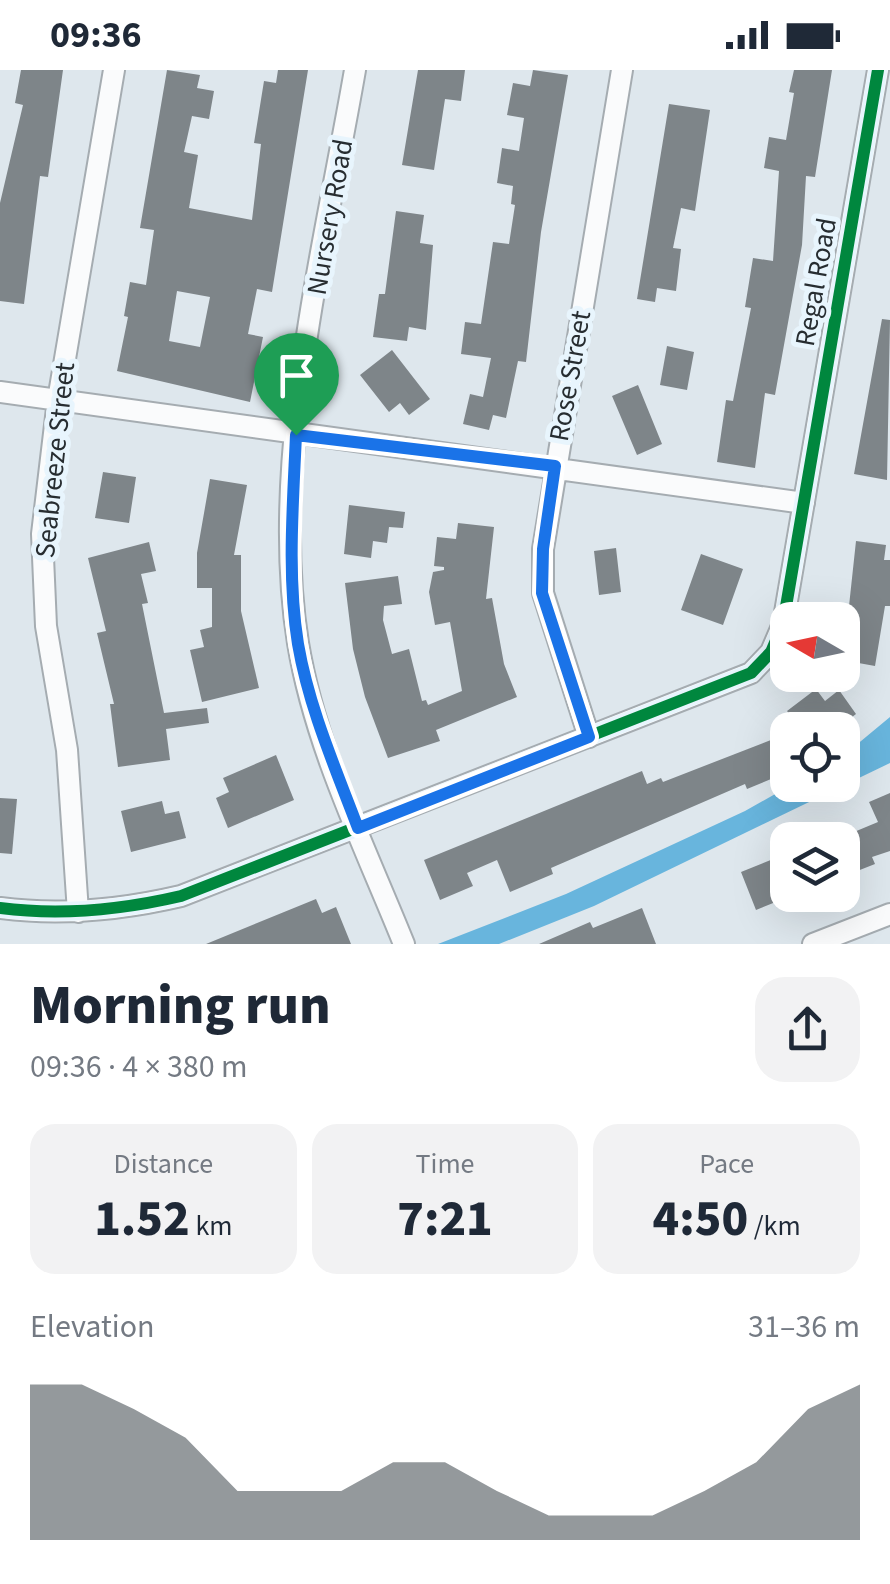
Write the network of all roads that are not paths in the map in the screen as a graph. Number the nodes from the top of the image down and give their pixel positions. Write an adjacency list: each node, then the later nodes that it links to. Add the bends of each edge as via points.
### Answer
1 (114, 70): 6 (street, Seabreeze Street)
2 (355, 70): 7 (street, Nursery Road)
3 (622, 70): 8 (street, Rose Street)
4 (878, 70): 9 (street, Regal Road)
5 (0, 392): 6 (street)
6 (58, 400): 7 (street); 13 (street, Seabreeze Street, via 42,534)
7 (296, 435): 8 (street); 11 (street, Nursery Road, via 298,642 315,715)
8 (555, 466): 9 (street); 10 (street, Rose Street, via 542,593)
9 (804, 503): 10 (street, Regal Road, via 783,624 771,652 751,673)
10 (589, 737): 11 (street, Regal Road)
11 (358, 828): 13 (street, Regal Road, via 181,896); 15 (street, Nursery Road)
12 (0, 908): 13 (street, Regal Road)
13 (78, 912)
14 (890, 914): 16 (street)
15 (404, 944)
16 (812, 944)

